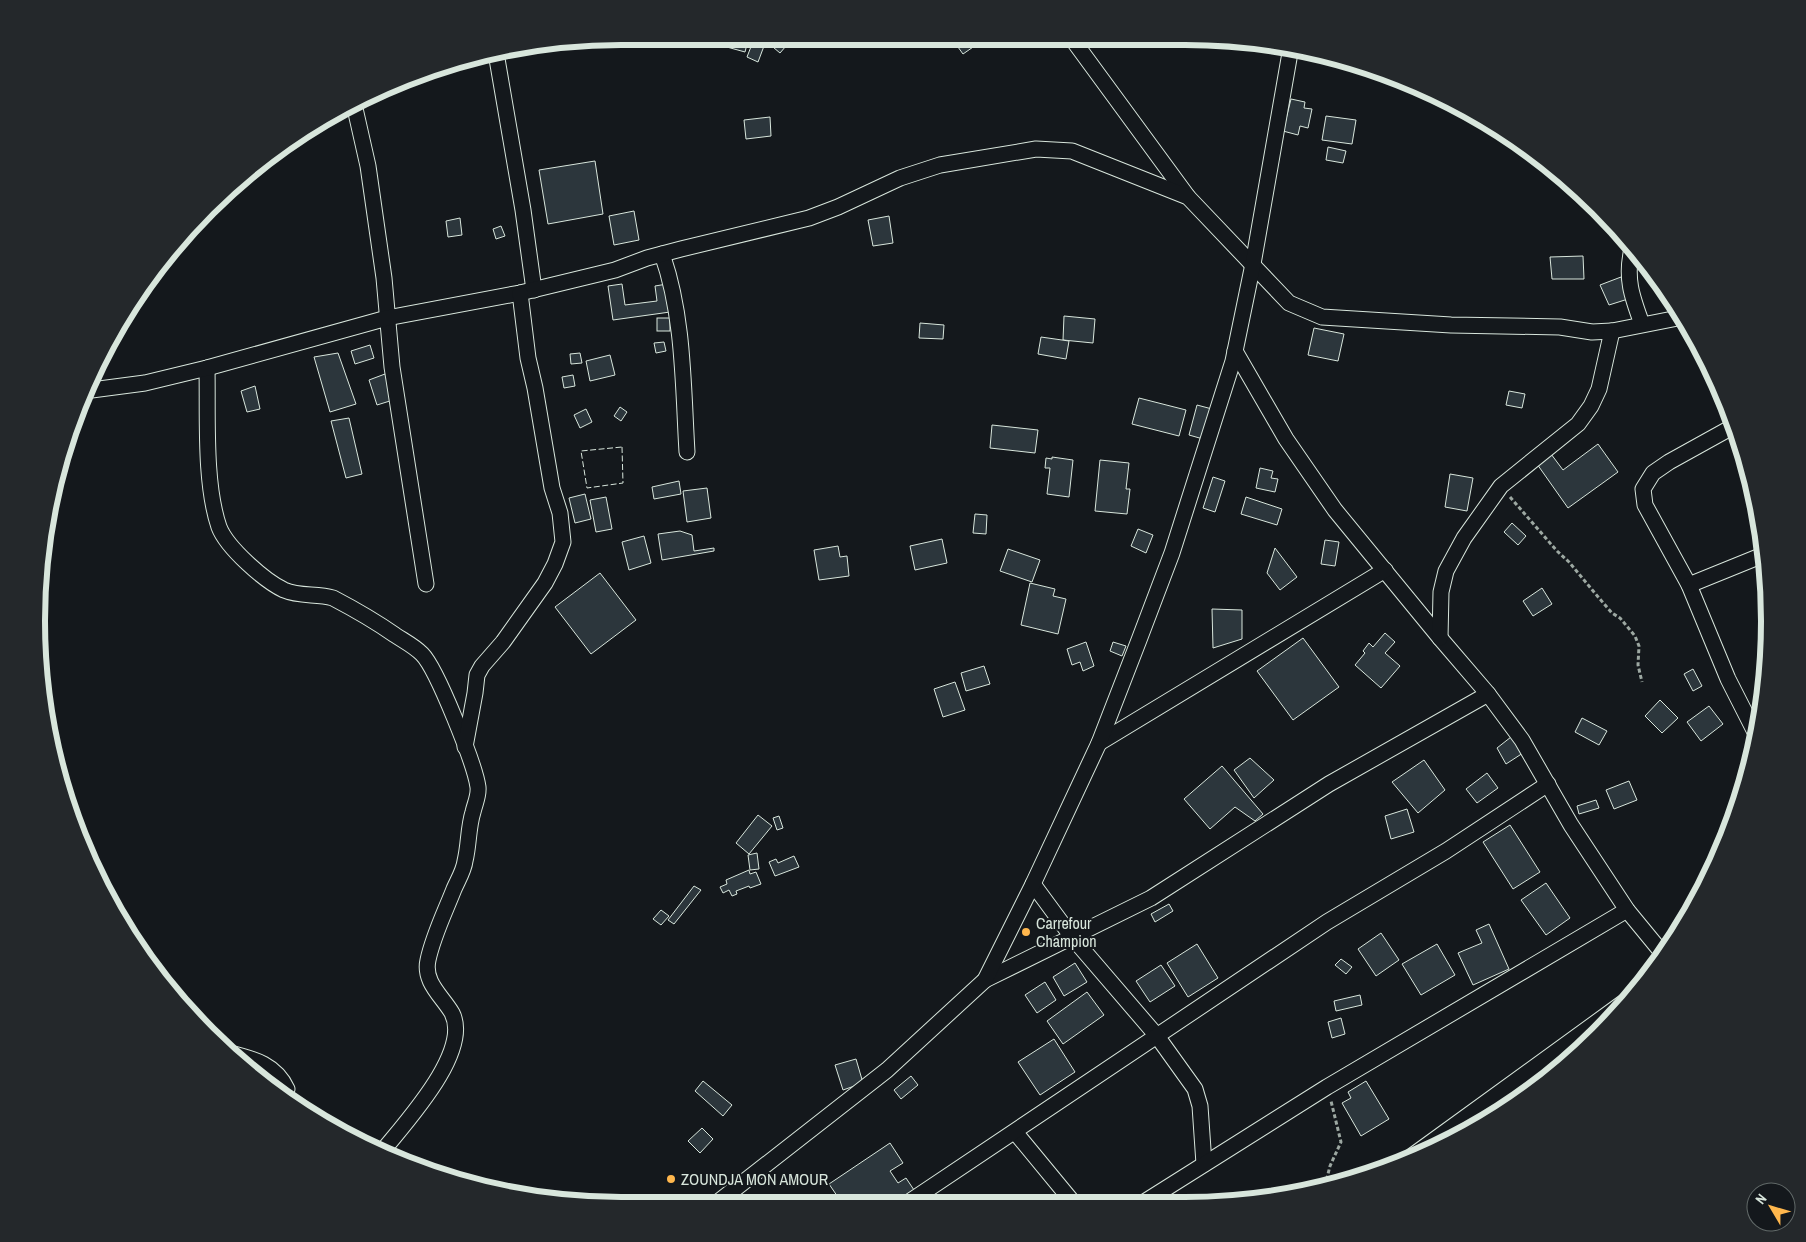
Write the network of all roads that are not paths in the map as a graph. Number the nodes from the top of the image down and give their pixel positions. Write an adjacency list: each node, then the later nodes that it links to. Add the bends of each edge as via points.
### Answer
1 (1077, 45): 5 (street)
2 (1290, 55): 8 (street)
3 (497, 59): 9 (street, via 523,210)
4 (355, 110): 10 (street, via 368,166 384,278)
5 (1188, 197): 6 (street, via 1072,152 1036,149 940,165 900,178 808,218); 8 (street)
6 (662, 254): 9 (street, via 615,270); 18 (street, via 670,275 678,318)
7 (1630, 256): 12 (street, via 1630,286)
8 (1252, 264): 13 (street, via 1289,303 1322,318); 14 (street)
9 (527, 291): 10 (street); 27 (street, via 528,358 552,488 560,512 563,542 545,583 477,674)
10 (386, 318): 15 (street); 21 (street)
11 (1675, 318): 12 (street)
12 (1642, 324): 13 (street)
13 (1612, 331): 23 (street, via 1591,406 1578,424 1500,486 1464,538 1446,571 1441,592)
14 (1235, 352): 20 (street, via 1286,439 1335,510); 26 (street, via 1172,553)
15 (207, 368): 16 (street, via 145,383); 27 (street, via 208,458 214,504 220,529 234,551 275,585 287,591 333,598 415,648 432,668)
16 (94, 390)
17 (1728, 430): 22 (street, via 1669,462 1654,473 1643,490 1645,505)
18 (687, 452)
19 (1757, 556): 22 (street)
20 (1385, 570): 23 (street); 26 (street)
21 (426, 584)
22 (1689, 585): 25 (street, via 1728,679)
23 (1440, 638): 24 (street)
24 (1488, 694): 28 (street, via 1522,740); 31 (street, via 1329,784 1151,898)
25 (1751, 725)
26 (1099, 743): 29 (street)
27 (465, 747): 40 (street, via 478,786 478,798 472,812 465,862 428,961 431,984 453,1015 454,1040 449,1060 439,1078)
28 (1548, 784): 30 (street, via 1571,826); 35 (street, via 1446,851 1327,922)
29 (1033, 884): 31 (street); 33 (street)
30 (1627, 910): 32 (street); 41 (street, via 1327,1087)
31 (1072, 937): 33 (street); 35 (street)
32 (1659, 949)
33 (985, 980): 42 (street, via 887,1070)
34 (1599, 1021): 39 (street)
35 (1157, 1036): 38 (street); 41 (street, via 1195,1089 1200,1106)
36 (244, 1056): 37 (street, via 270,1067 283,1079)
37 (287, 1090)
38 (1015, 1132): 43 (street); 44 (street)
39 (1442, 1137)
40 (386, 1147)
41 (1204, 1164): 45 (street)
42 (725, 1197)
43 (917, 1197)
44 (1069, 1197)
45 (1152, 1197)

